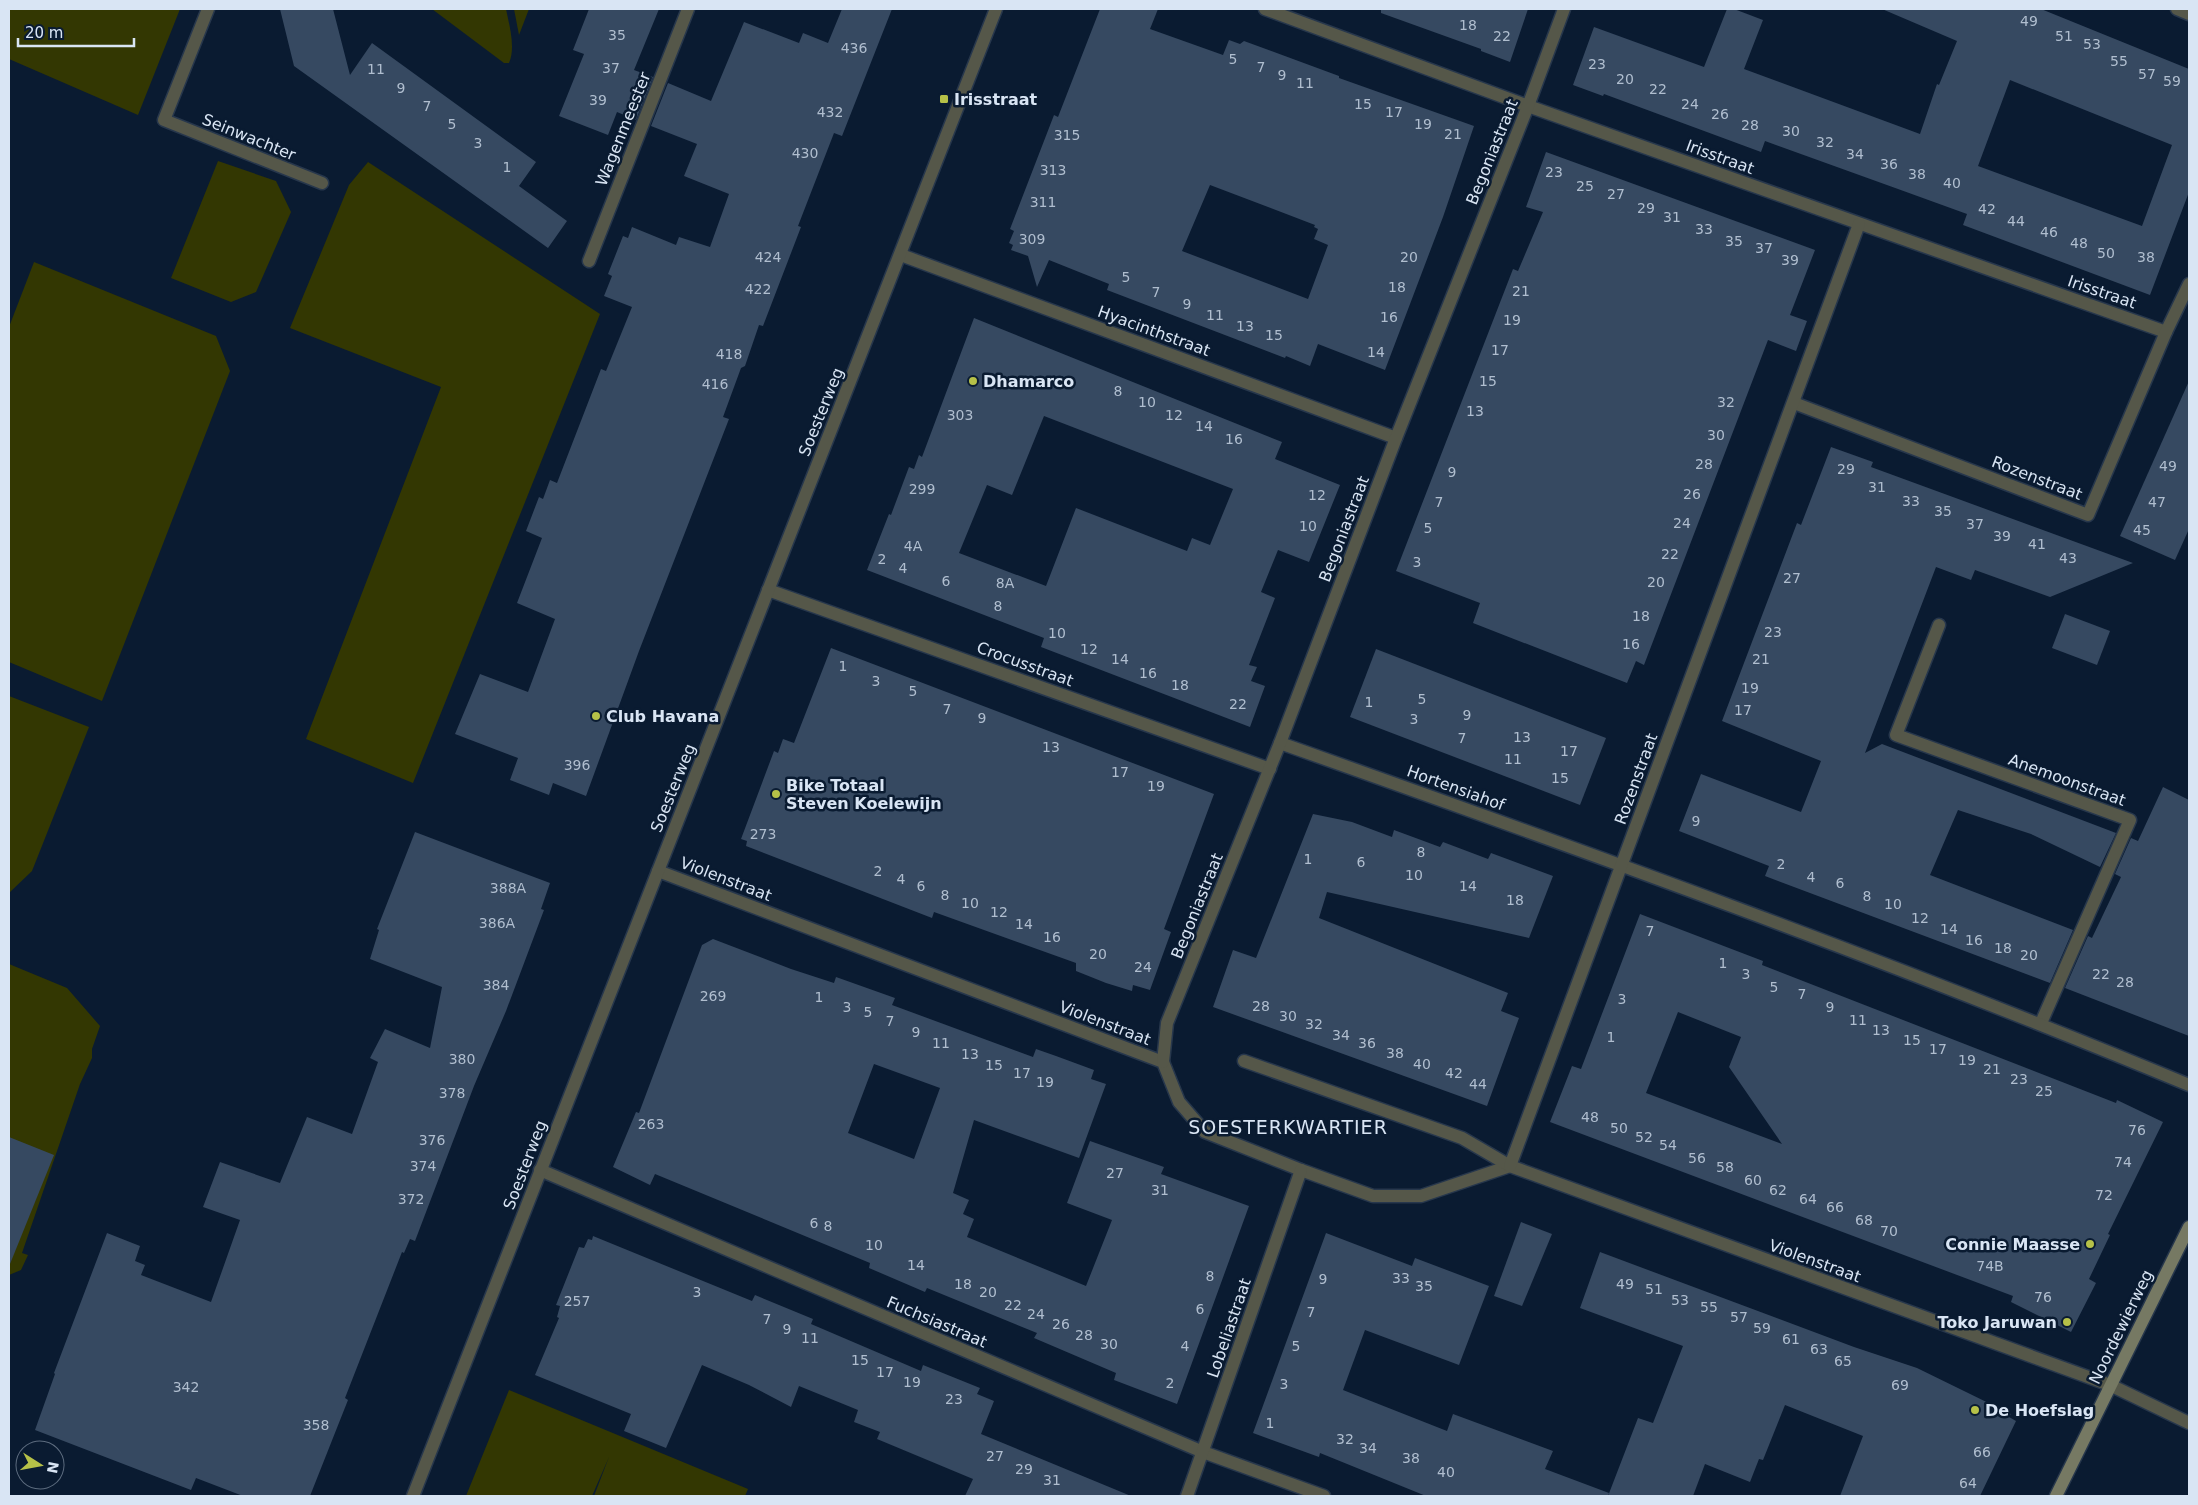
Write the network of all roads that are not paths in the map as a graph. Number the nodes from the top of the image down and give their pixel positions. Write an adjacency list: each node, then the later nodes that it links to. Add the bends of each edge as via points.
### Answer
1 (208, 9): 9 (street, Seinwachter, via 164,120)
2 (688, 9): 12 (street, Wagenmeester)
3 (996, 9): 11 (street, Soesterweg)
4 (1265, 9): 8 (street, Irisstraat)
5 (1564, 9): 8 (street, Begoniastraat)
6 (2177, 9): 7 (street)
7 (2189, 14)
8 (1528, 106): 10 (street, Irisstraat); 16 (street, Begoniastraat)
9 (322, 183)
10 (1859, 224): 14 (street, Irisstraat); 15 (street, Rozenstraat)
11 (901, 255): 16 (street, Hyacinthstraat); 17 (street, Soesterweg)
12 (590, 261)
13 (2189, 284): 14 (street, Rozenstraat)
14 (2166, 332): 15 (street, Rozenstraat, via 2088,515)
15 (1794, 403): 21 (street, Rozenstraat)
16 (1396, 438): 19 (street, Begoniastraat)
17 (768, 590): 20 (street, Crocusstraat); 22 (street, Soesterweg)
18 (1939, 625): 23 (street, Anemoonstraat, via 1896,735 2130,820)
19 (1280, 742): 20 (street, Begoniastraat); 21 (street, Hortensiahof)
20 (1270, 769): 25 (street, Begoniastraat, via 1167,1023)
21 (1622, 864): 23 (street); 27 (street, Rozenstraat)
22 (658, 870): 25 (street, Violenstraat); 28 (street, Soesterweg)
23 (2041, 1023): 26 (street)
24 (1244, 1061): 27 (street, Violenstraat, via 1462,1138)
25 (1163, 1062): 29 (street, Violenstraat, via 1179,1102 1204,1132)
26 (2189, 1085)
27 (1510, 1166): 29 (street, Violenstraat, via 1420,1196 1373,1196); 31 (street, Violenstraat)
28 (540, 1170): 33 (street, Fuchsiastraat); 34 (street, Soesterweg)
29 (1301, 1170): 33 (street, Lobeliastraat)
30 (2189, 1227): 31 (street, Noordewierweg)
31 (2110, 1385): 32 (street, Violenstraat); 37 (street, Noordewierweg)
32 (2189, 1423)
33 (1203, 1452): 35 (street, Lobeliastraat); 36 (street, Fuchsiastraat)
34 (412, 1496)
35 (1187, 1496)
36 (1324, 1496)
37 (2056, 1496)

